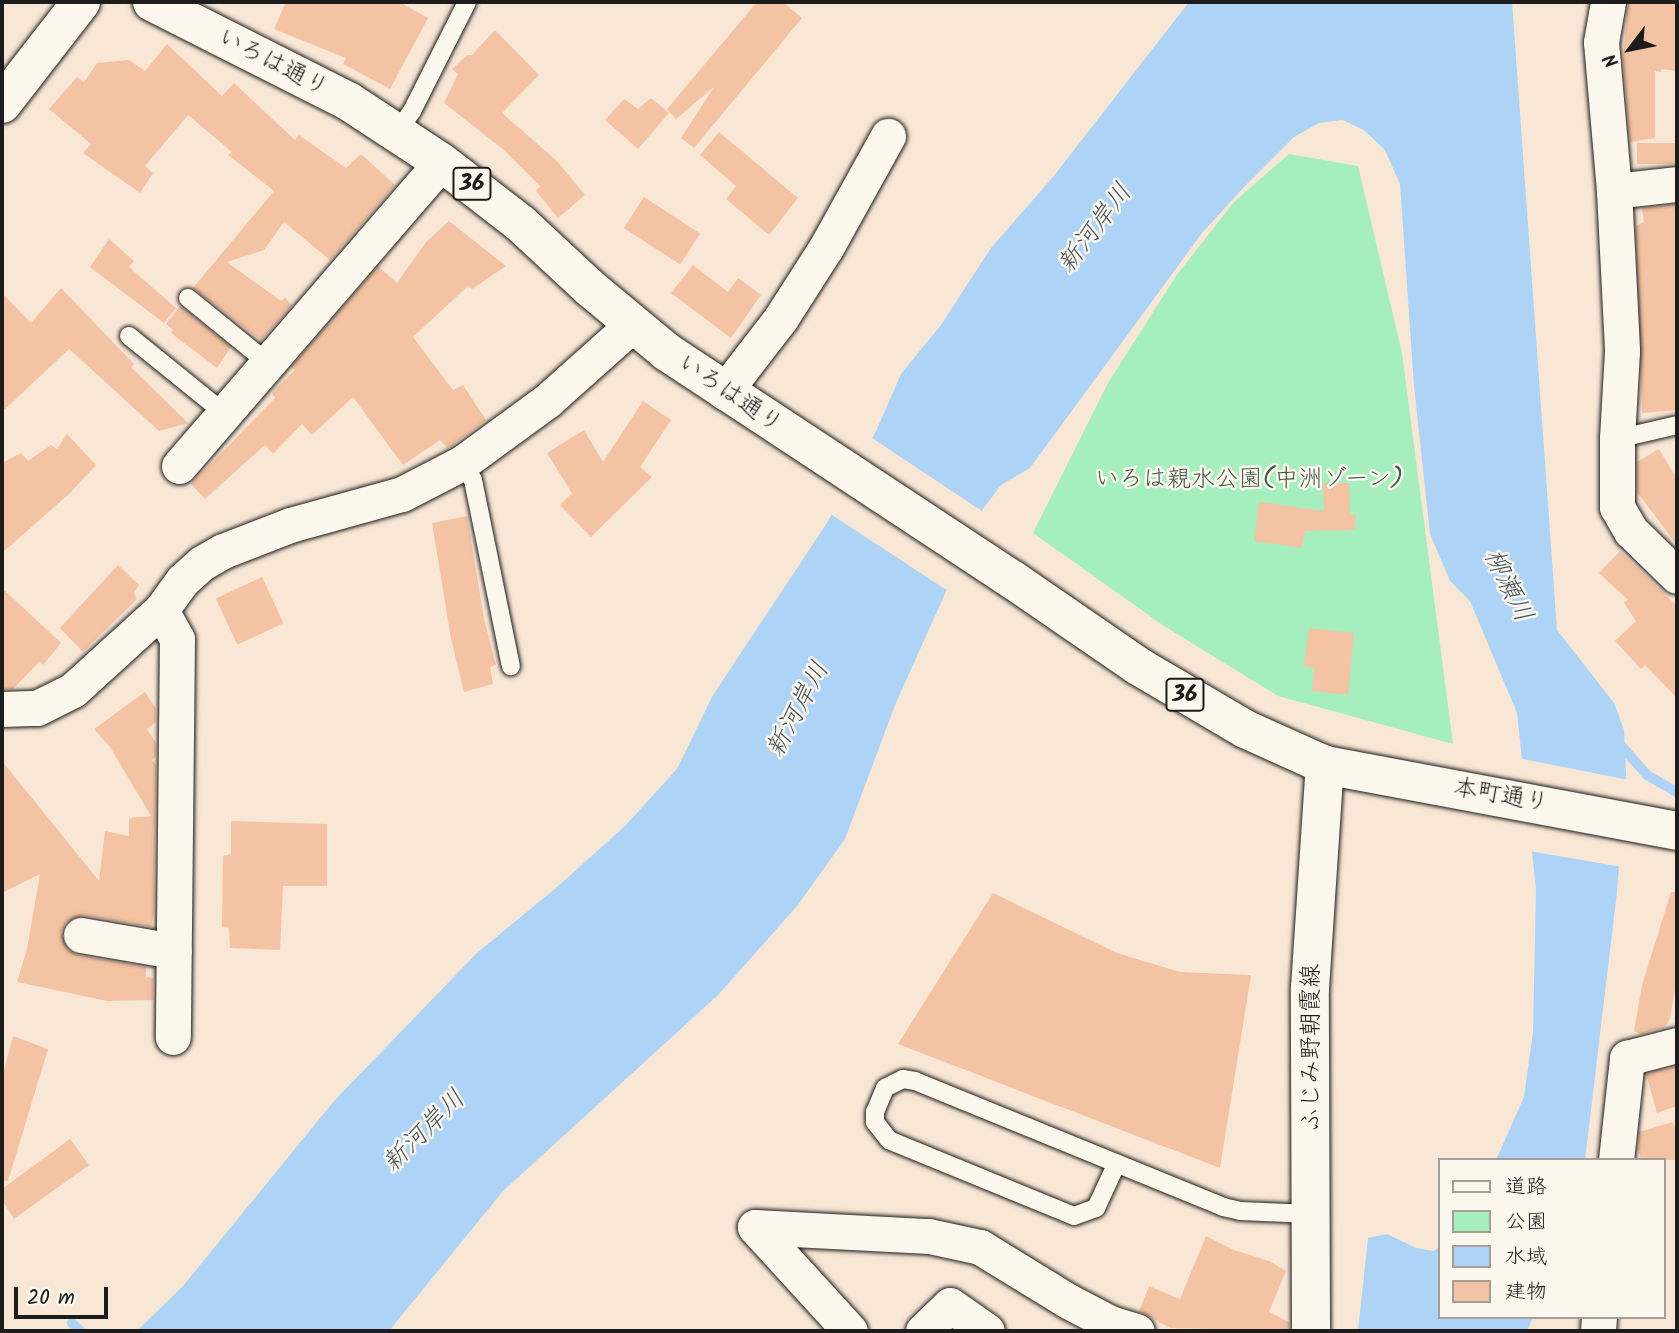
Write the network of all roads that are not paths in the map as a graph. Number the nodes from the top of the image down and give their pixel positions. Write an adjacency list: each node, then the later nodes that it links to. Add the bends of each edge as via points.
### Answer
1 (81, 2): 5 (main road)
2 (152, 2): 6 (main road, いろは通り / 36, via 337,95)
3 (467, 2): 6 (lane)
4 (1608, 2): 10 (street, via 1601,42)
5 (2, 104)
6 (397, 133): 8 (main road, いろは通り / 36)
7 (888, 136): 15 (street, via 821,257)
8 (441, 162): 12 (main road, いろは通り / 36, via 520,223); 14 (street)
9 (1677, 184): 10 (street)
10 (1614, 191): 18 (street, via 1622,352)
11 (188, 298): 14 (lane)
12 (632, 325): 15 (main road, いろは通り / 36); 19 (street, via 548,400)
13 (129, 336): 16 (lane)
14 (268, 363): 16 (street)
15 (724, 392): 25 (main road, いろは通り / 36, via 1196,702)
16 (225, 413): 20 (street)
17 (1677, 425): 18 (lane)
18 (1616, 439): 21 (street, via 1617,507 1631,531)
19 (461, 463): 22 (street, via 402,494 290,525 223,551 183,580); 23 (lane, via 473,480)
20 (179, 466)
21 (1677, 576)
22 (161, 610): 24 (street, via 62,697 37,708); 28 (street, via 177,639)
23 (511, 666)
24 (2, 709)
25 (1325, 765): 26 (main road, 本町通り / 36); 33 (main road, ふじみ野朝霞線, via 1310,988)
26 (1663, 828)
27 (81, 934): 28 (street)
28 (174, 951): 29 (street)
29 (173, 1037)
30 (1677, 1045): 31 (street, via 1627,1058)
31 (1616, 1158)
32 (1116, 1165): 32 (lane, via 1096,1208 1074,1216 889,1140 875,1122 875,1112 886,1088 903,1079 915,1081); 33 (lane, via 1223,1207)
33 (1312, 1214): 38 (main road, ふじみ野朝霞線)
34 (850, 1331): 37 (street, via 755,1227 929,1236 980,1247 1100,1318)
35 (923, 1331): 36 (street, via 950,1305)
36 (987, 1331)
37 (1138, 1331)
38 (1311, 1331)

